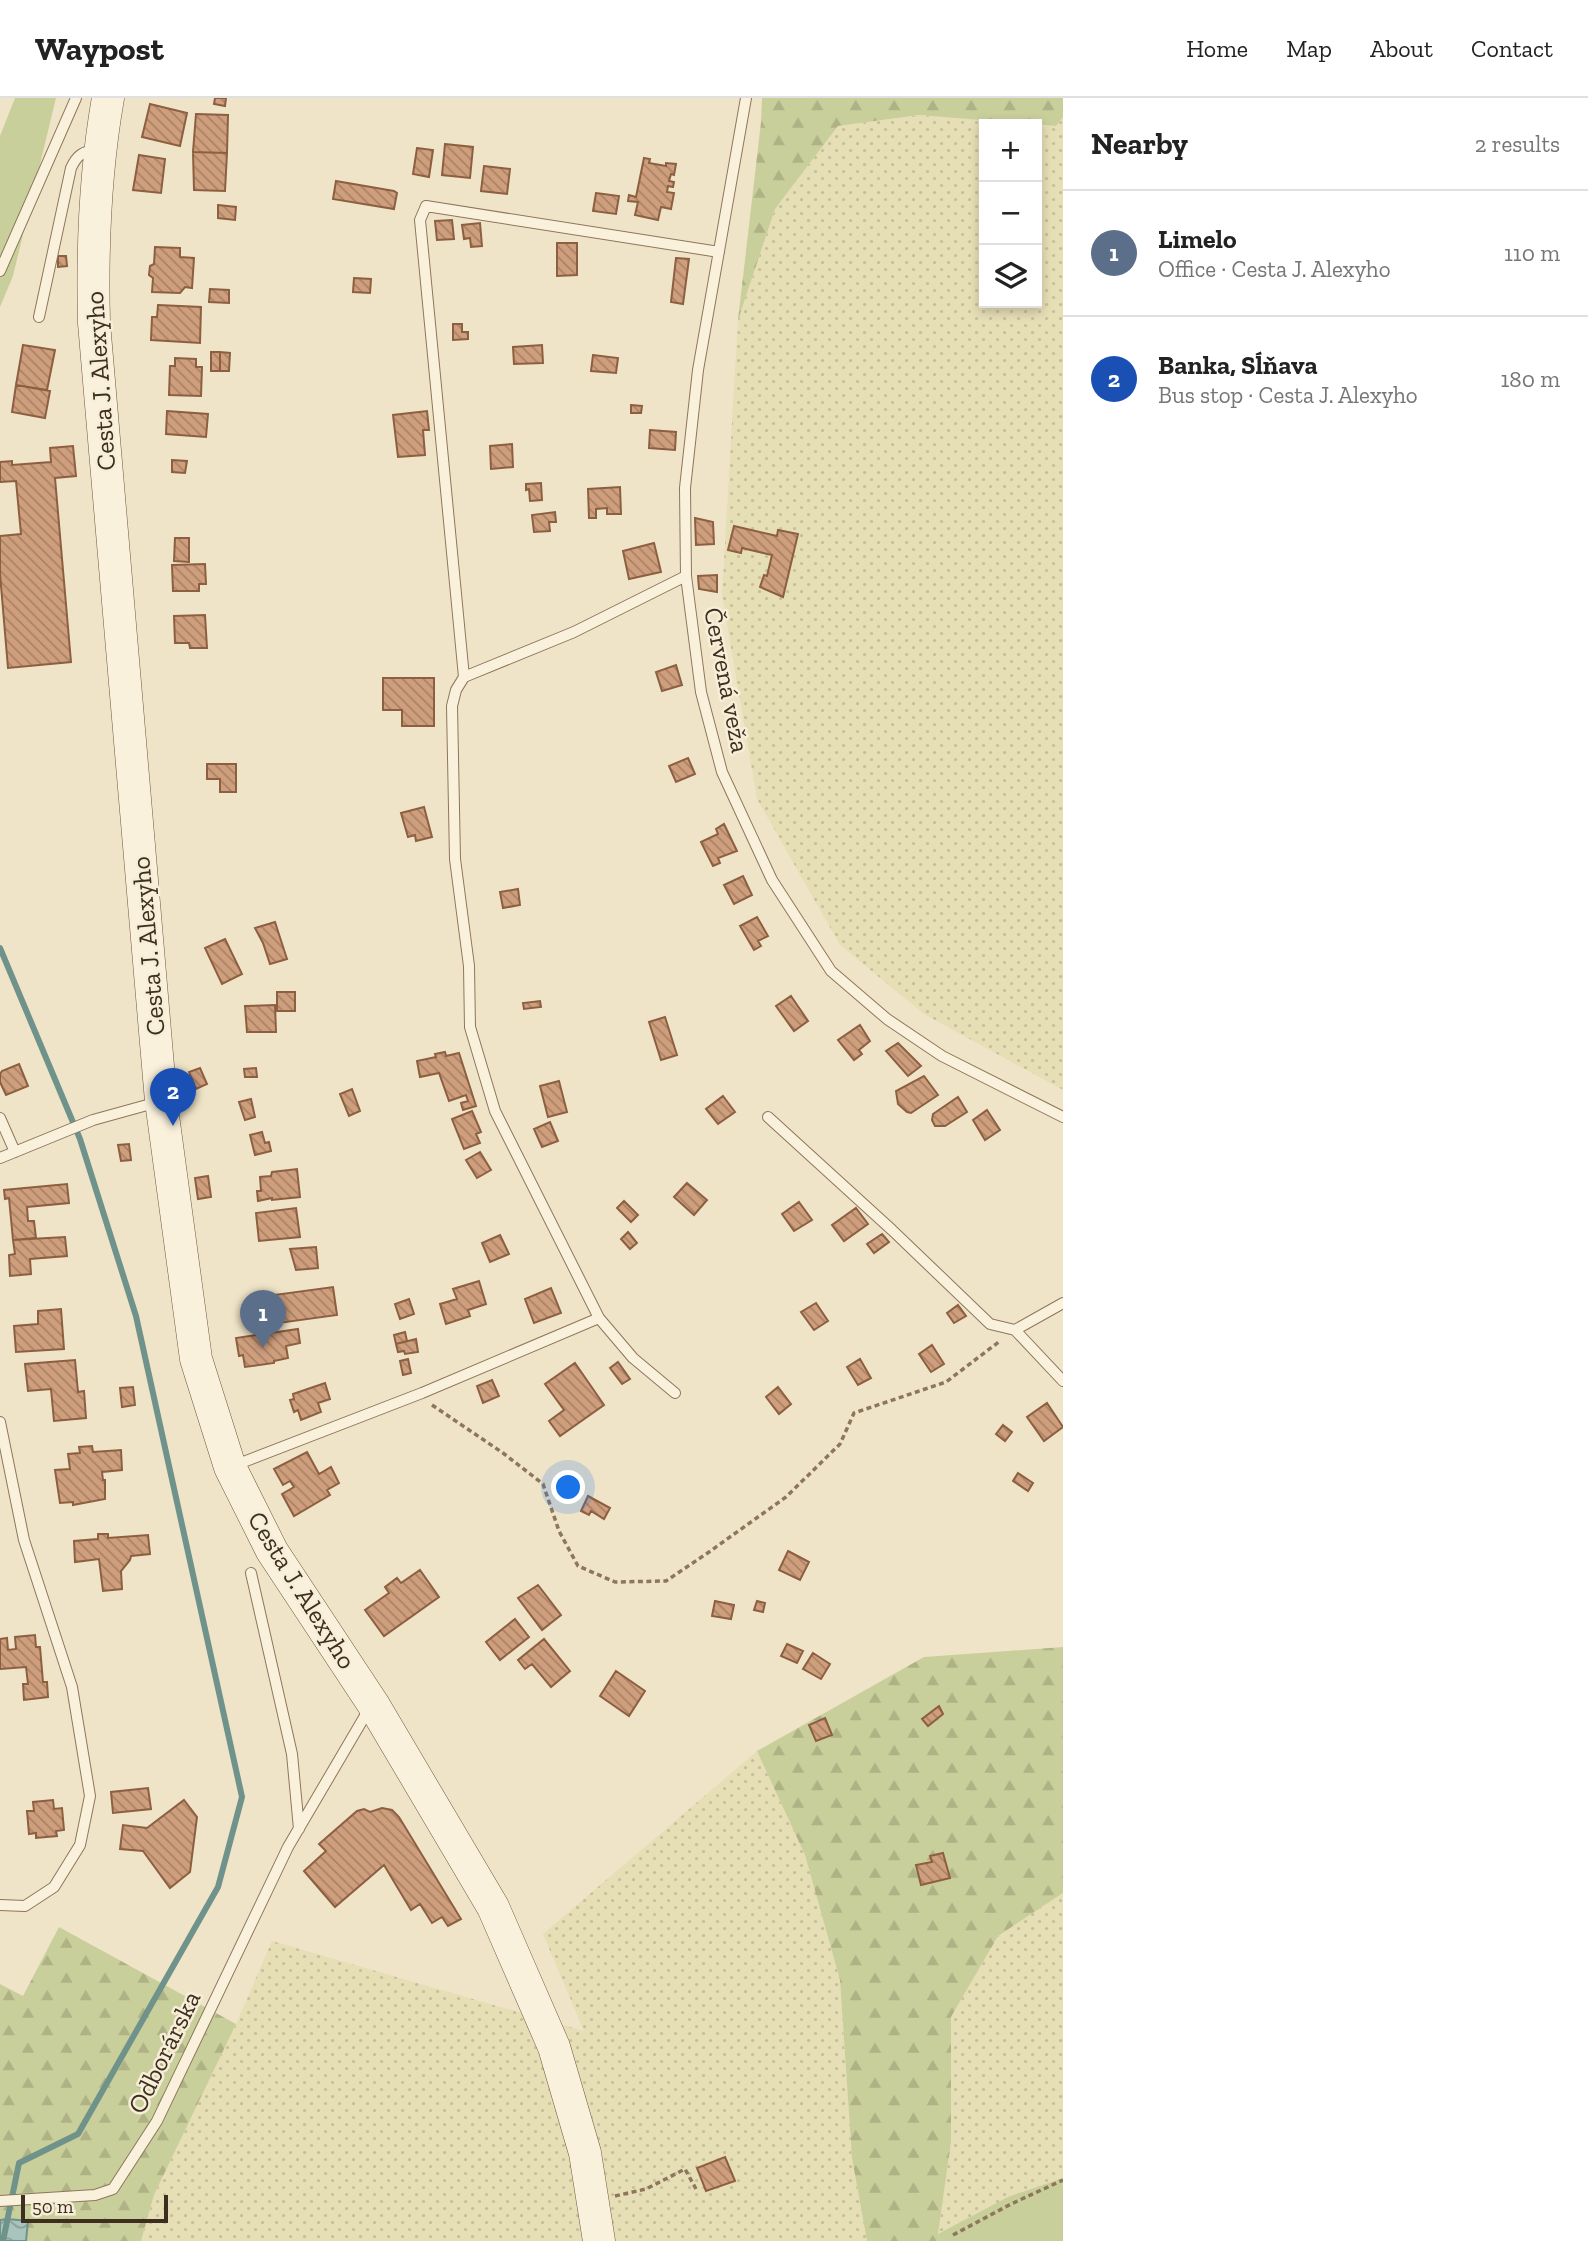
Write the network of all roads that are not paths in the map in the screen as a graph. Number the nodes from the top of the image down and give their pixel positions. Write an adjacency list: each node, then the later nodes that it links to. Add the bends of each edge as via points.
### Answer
1 (76, 98): 6 (lane)
2 (108, 98): 4 (main road, Cesta J. Alexyho)
3 (746, 98): 5 (lane, Červená veža)
4 (100, 150): 7 (lane, via 76,157 71,168); 10 (main road, Cesta J. Alexyho, via 93,237 94,323)
5 (719, 252): 8 (lane, Červená veža, via 698,370 685,488); 9 (lane, via 426,206 421,220)
6 (0, 271)
7 (40, 317)
8 (686, 576): 9 (lane, via 574,632); 12 (lane, Červená veža, via 701,692 722,772 772,880 831,971 887,1019 942,1056)
9 (464, 677): 17 (lane, via 452,706 452,754 455,859 469,966 470,1027 495,1111)
10 (161, 1101): 14 (lane, via 93,1120); 23 (main road, Cesta J. Alexyho, via 196,1359)
11 (768, 1117): 18 (lane, via 990,1324)
12 (1063, 1117)
13 (0, 1118): 14 (lane)
14 (15, 1152): 15 (lane)
15 (0, 1158)
16 (1063, 1303): 18 (lane)
17 (599, 1318): 20 (lane, via 633,1358); 23 (lane)
18 (1015, 1330): 19 (lane)
19 (1063, 1381)
20 (675, 1393)
21 (0, 1422): 22 (lane)
22 (4, 1463): 27 (lane, via 72,1687 90,1796 80,1845 54,1887 25,1906)
23 (230, 1467): 25 (main road, Cesta J. Alexyho, via 272,1551)
24 (251, 1573): 26 (lane, via 292,1754)
25 (373, 1704): 26 (lane, Odborárska); 29 (main road, Cesta J. Alexyho, via 493,1908 554,2046 581,2139)
26 (299, 1829): 28 (lane, Odborárska, via 157,2121 113,2189 95,2195)
27 (0, 1905)
28 (0, 2201)
29 (599, 2241)

